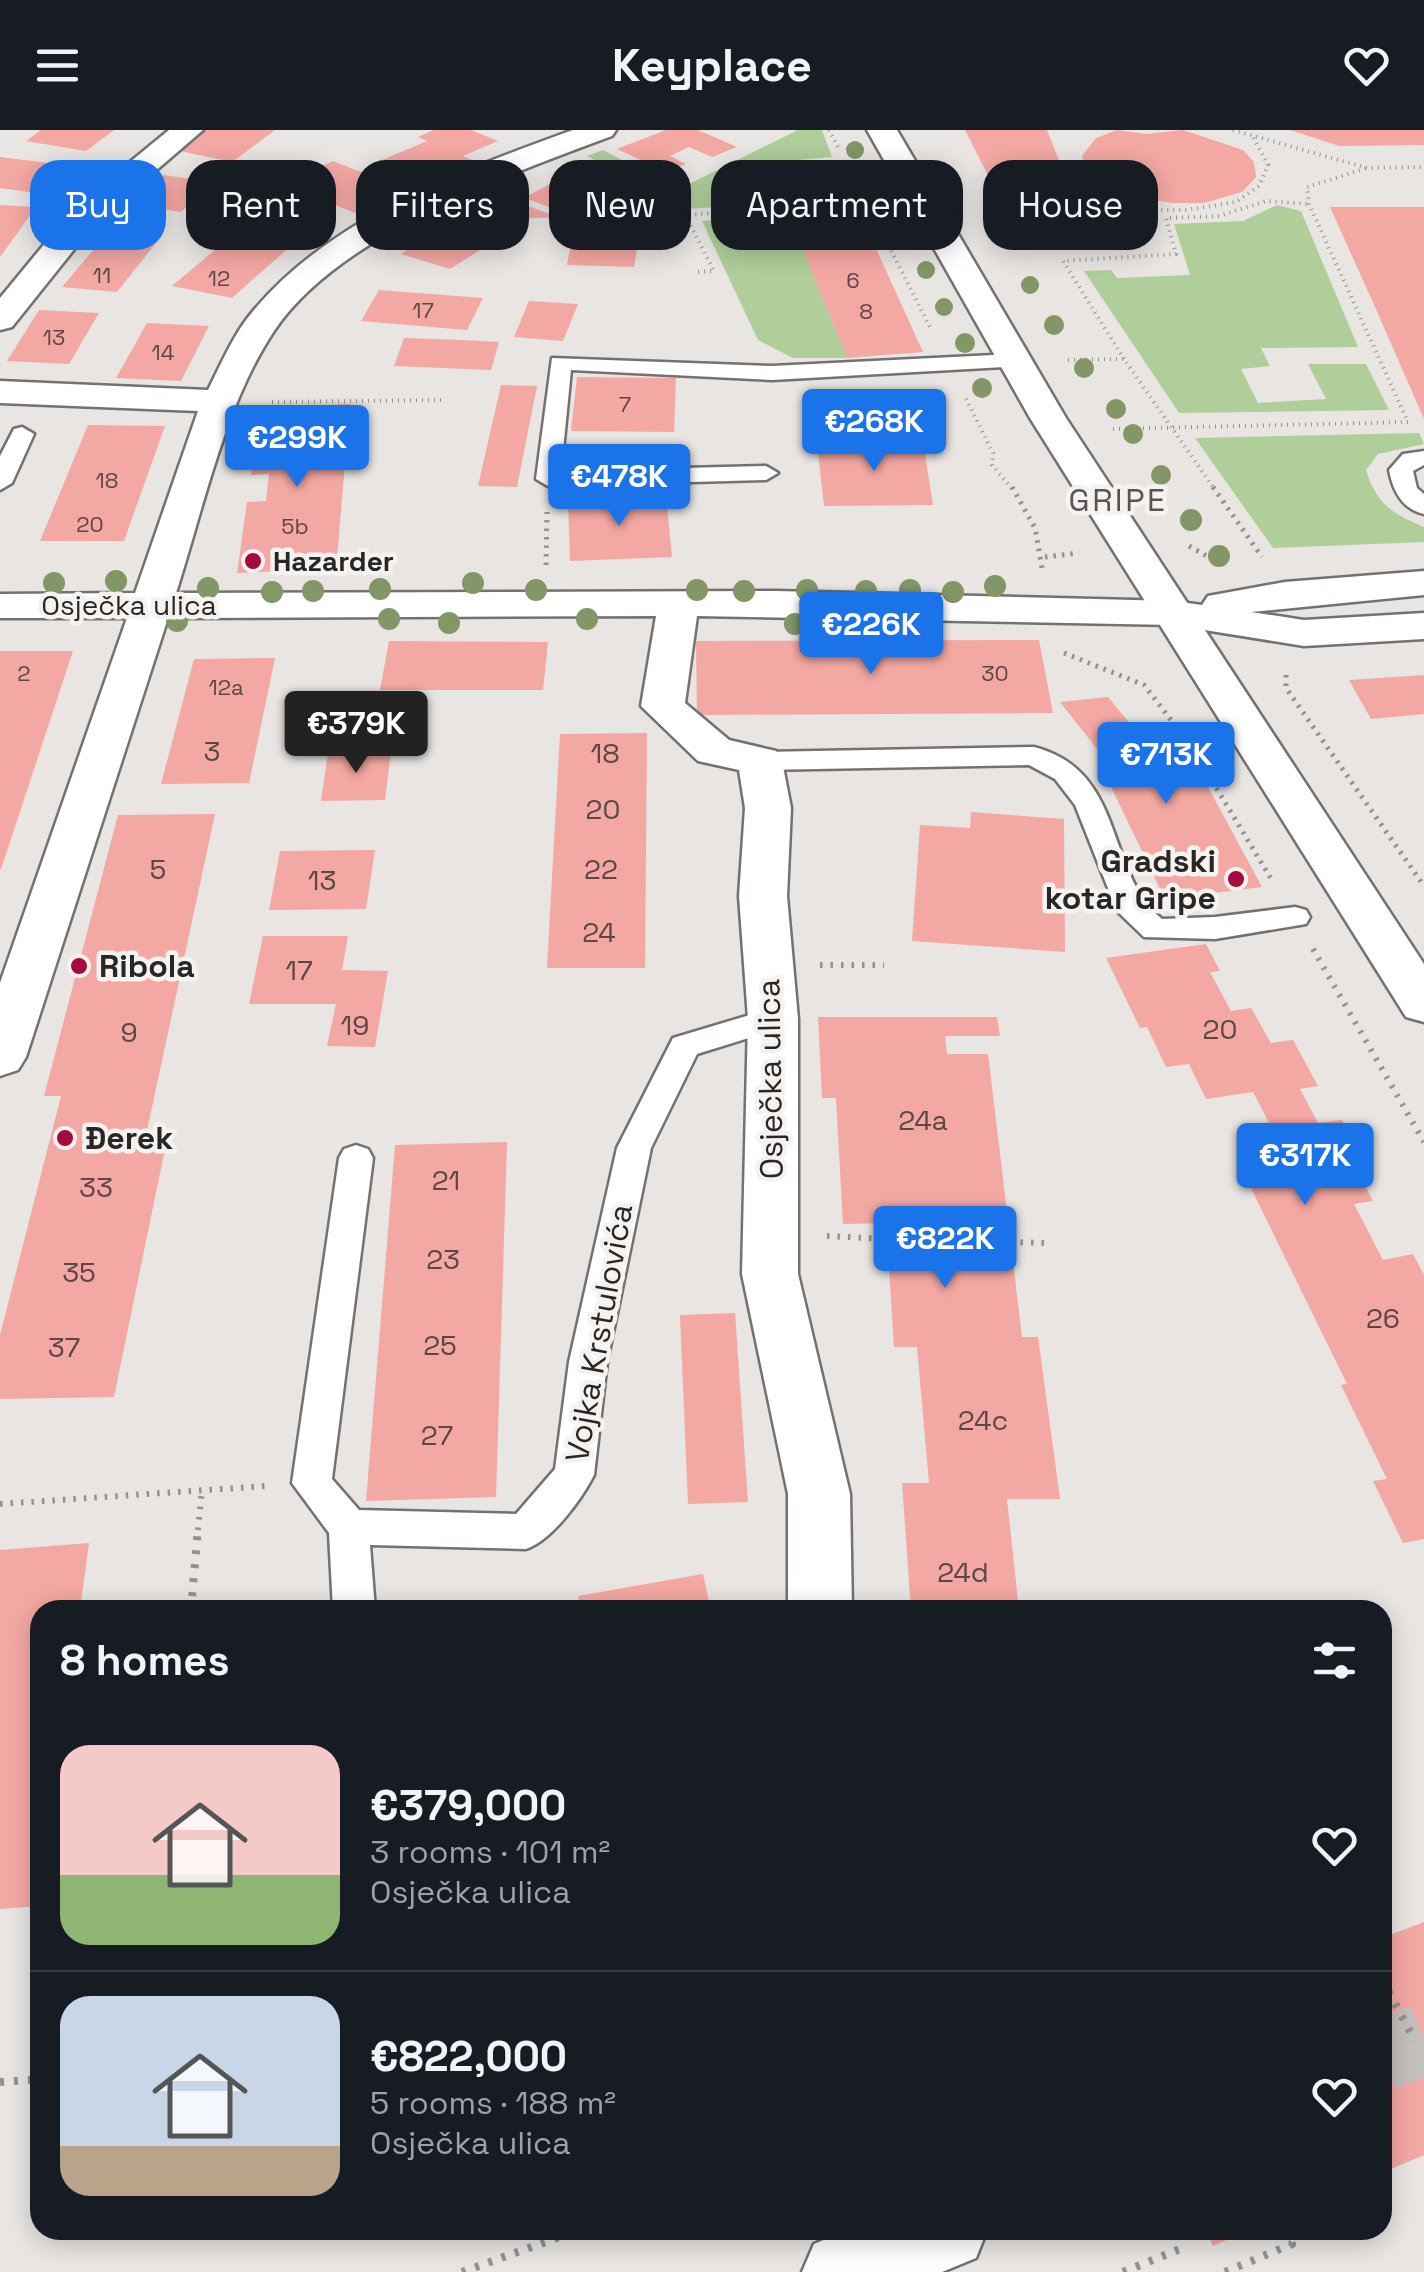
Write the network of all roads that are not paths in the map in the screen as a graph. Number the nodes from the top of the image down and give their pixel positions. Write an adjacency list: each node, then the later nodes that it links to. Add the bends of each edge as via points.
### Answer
1 (188, 130): 5 (street, via 85,215)
2 (601, 130): 4 (street)
3 (882, 130): 6 (street)
4 (548, 141): 8 (street, via 348,244 268,315)
5 (0, 320)
6 (1014, 361): 11 (lane, via 772,373 560,364 548,479); 18 (street)
7 (0, 392): 8 (street)
8 (217, 410): 15 (street)
9 (22, 434): 12 (lane)
10 (1424, 458): 13 (lane, via 1402,470 1405,490)
11 (766, 473)
12 (0, 483)
13 (1424, 507)
14 (1424, 583): 18 (street, Osječka ulica, via 1279,584)
15 (151, 603): 16 (street, Osječka ulica); 17 (street, Osječka ulica); 24 (street)
16 (678, 604): 18 (street, Osječka ulica); 20 (street, via 663,706 714,751)
17 (0, 606)
18 (1174, 613): 19 (street, Osječka ulica, via 1304,633); 22 (street)
19 (1424, 626)
20 (760, 761): 21 (lane, via 1034,756 1065,773 1088,802 1132,911 1155,930); 23 (street, Osječka ulica, via 768,808 763,896)
21 (1295, 917)
22 (1424, 1004)
23 (773, 1019): 26 (lane, Vojka Krstulovića, via 686,1046 634,1148 588,1362 574,1475 526,1532); 28 (street, Osječka ulica, via 770,1274 819,1494)
24 (0, 1057)
25 (356, 1158): 26 (lane, via 312,1484)
26 (349, 1527): 27 (lane)
27 (353, 1600)
28 (820, 1600)
29 (923, 2240): 30 (street)
30 (842, 2272)

